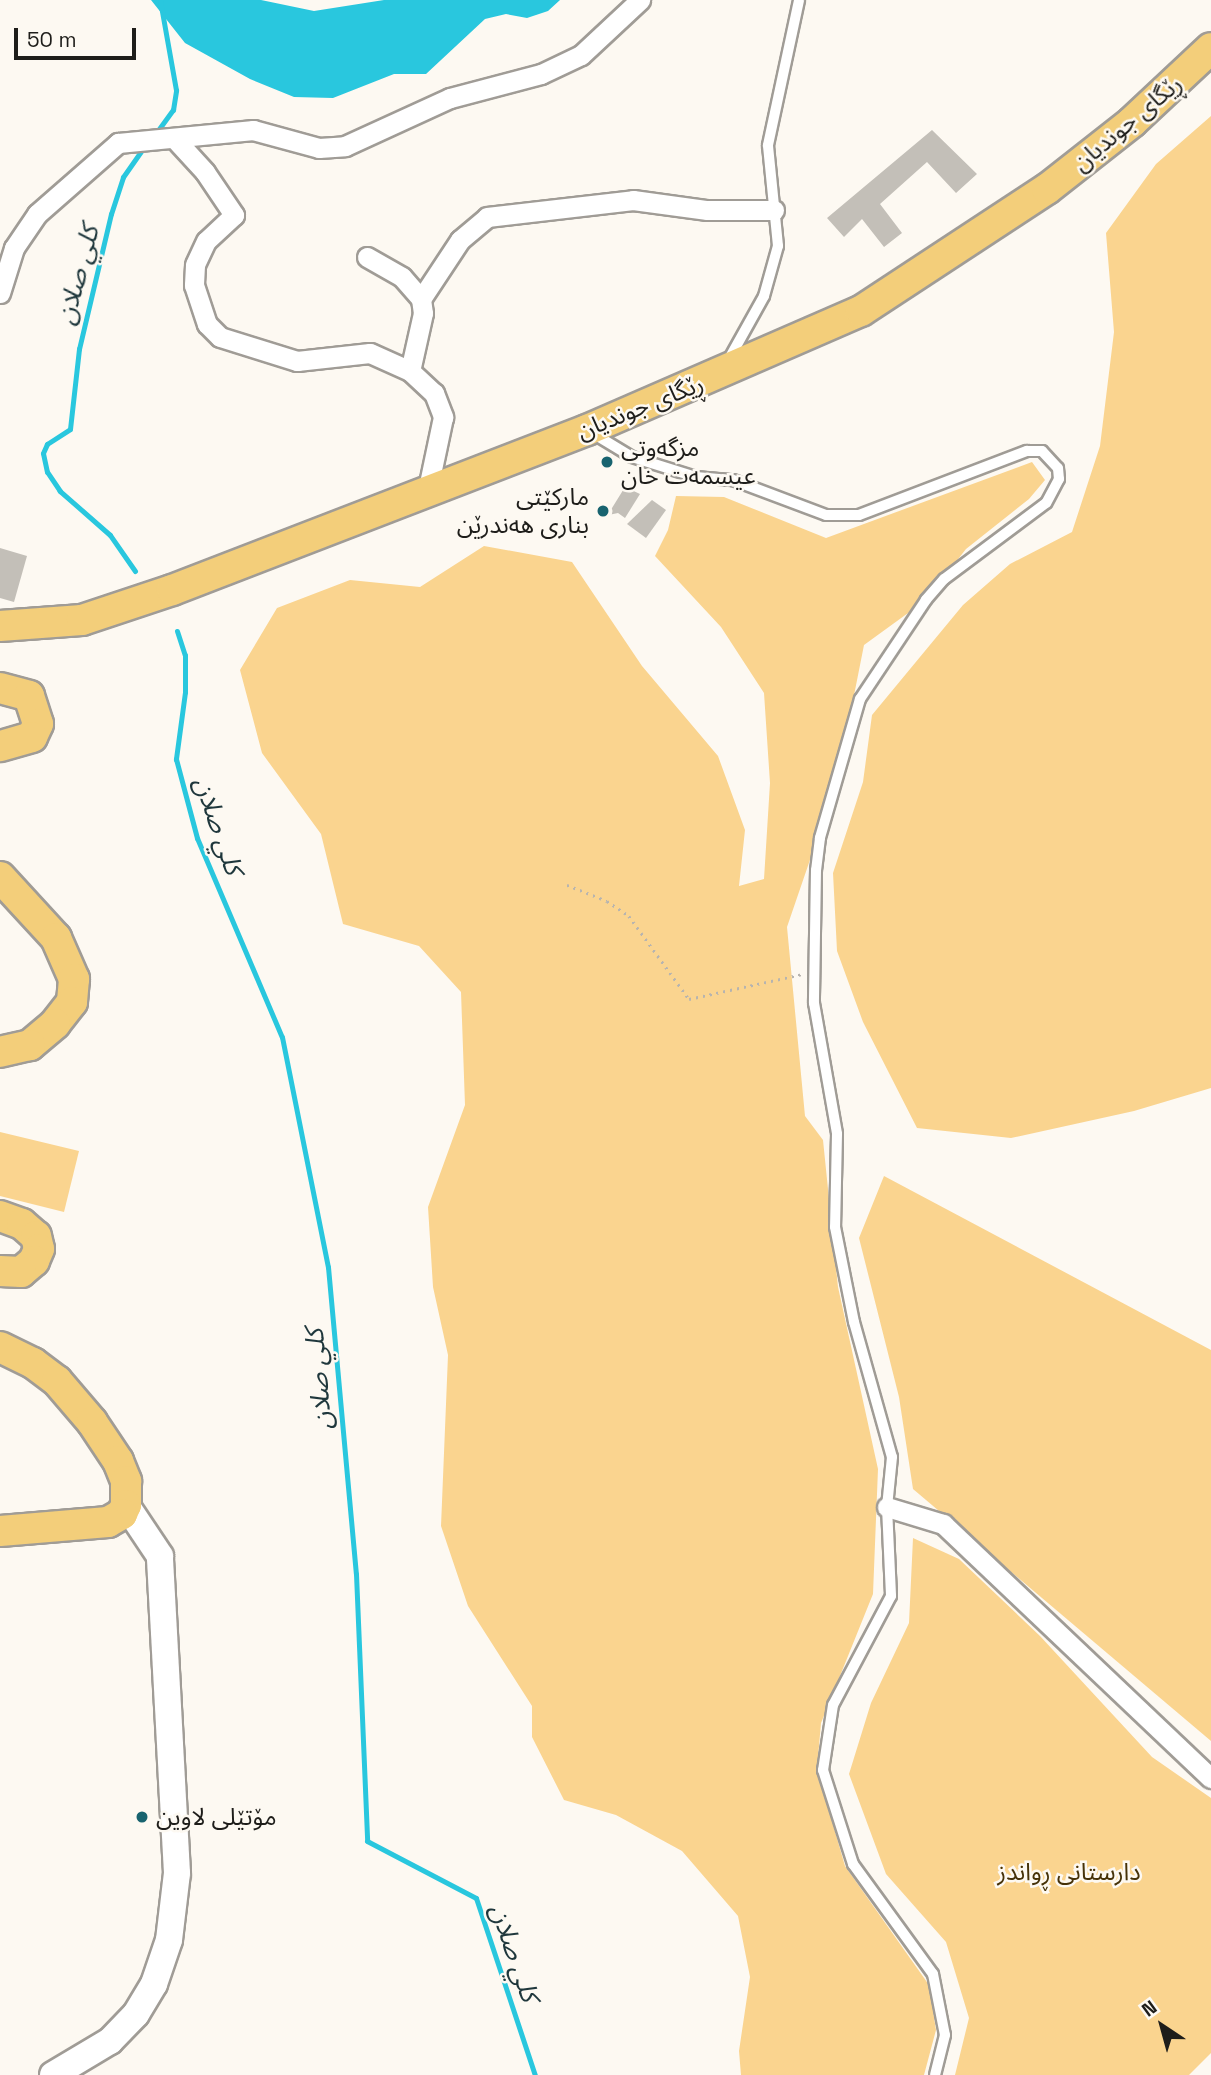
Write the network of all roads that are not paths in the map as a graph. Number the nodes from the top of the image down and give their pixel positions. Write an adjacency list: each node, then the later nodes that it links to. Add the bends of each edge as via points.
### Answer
1 (640, 0): 4 (street, via 581,55 541,74 450,98 345,146 319,148 253,130)
2 (799, 0): 5 (lane, via 768,145)
3 (1208, 56): 10 (main road, ڕێگای جوندیان, via 1132,122 979,237 861,311)
4 (168, 138): 7 (street, via 130,138 107,151 37,214 14,248); 9 (street, via 205,172 234,215 206,241 195,265 201,309 220,337 297,361 370,353)
5 (774, 210): 8 (street, via 707,210 633,200 487,217 460,240); 10 (lane, via 778,246 764,296)
6 (367, 257): 8 (street, via 402,277)
7 (0, 293)
8 (421, 299): 9 (street, via 423,313)
9 (410, 371): 12 (street, via 434,393 443,417)
10 (721, 373): 11 (main road, ڕێگای جوندیان)
11 (587, 430): 12 (main road, ڕێگای جوندیان); 22 (lane, via 632,457 696,477 733,480 826,514 859,515 1027,451 1042,451 1058,468 1057,485 1046,503 944,579 860,699 820,838 813,971 837,1134 835,1227 892,1457)
12 (428, 488): 13 (main road, ڕێگای جوندیان, via 376,512 108,612 60,624)
13 (0, 626)
14 (0, 688): 15 (main road, via 29,696 38,724 32,737)
15 (0, 746)
16 (0, 877): 17 (main road, via 56,937 74,979 72,1002 55,1024 30,1045)
17 (0, 1052)
18 (0, 1216): 19 (main road, via 22,1224 36,1236 39,1248 34,1261 20,1272)
19 (0, 1271)
20 (0, 1348): 21 (main road, via 33,1363 57,1381 92,1422 118,1461 126,1481)
21 (126, 1505): 23 (main road, via 122,1514 108,1522); 25 (street, via 160,1556 177,1873 169,1940 154,1984 136,2014 110,2040)
22 (887, 1507): 24 (street, via 943,1524); 26 (lane, via 891,1596 833,1705 823,1770 853,1864 933,1974 945,2035)
23 (0, 1531)
24 (1211, 1778)
25 (53, 2075)
26 (935, 2075)

